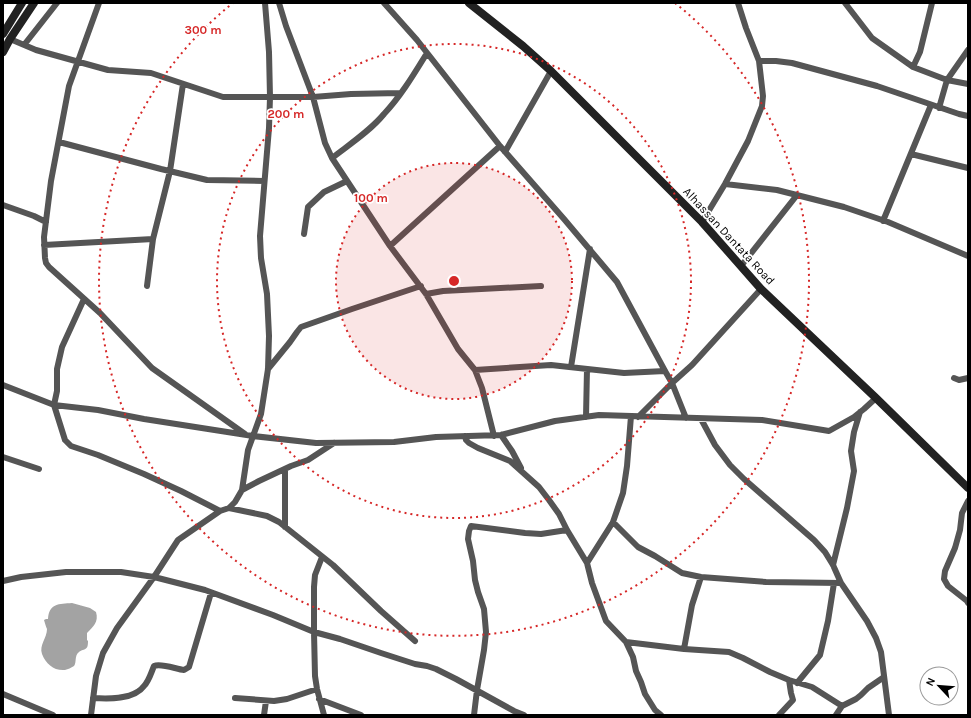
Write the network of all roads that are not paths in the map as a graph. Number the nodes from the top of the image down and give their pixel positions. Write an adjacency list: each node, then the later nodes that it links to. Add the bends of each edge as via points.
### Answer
1 (22, 3): 12 (street)
2 (34, 3): 12 (street)
3 (58, 3): 13 (street)
4 (99, 3): 17 (street)
5 (265, 3): 25 (street)
6 (279, 3): 26 (street)
7 (384, 3): 16 (street)
8 (469, 3): 20 (street, Alhassan Dantata Road)
9 (738, 3): 18 (street)
10 (845, 3): 19 (street, via 872,38)
11 (932, 3): 19 (street, via 920,52)
12 (7, 37): 13 (street); 15 (street)
13 (24, 45): 17 (street)
14 (968, 50): 21 (street)
15 (3, 52)
16 (427, 53): 24 (street); 31 (street)
17 (78, 61): 22 (street, via 108,70 151,73); 30 (street, via 69,86)
18 (759, 61): 27 (street, via 792,64 877,86); 39 (street, via 762,106 748,141)
19 (913, 67): 21 (street)
20 (551, 71): 32 (street); 44 (street, Alhassan Dantata Road)
21 (947, 80): 23 (street); 28 (street)
22 (183, 84): 25 (street, via 223,96); 36 (street)
23 (968, 84)
24 (400, 93): 26 (street); 34 (street, via 384,115)
25 (270, 97): 26 (street); 37 (street)
26 (313, 97): 34 (street)
27 (931, 105): 28 (street); 33 (street)
28 (939, 108): 29 (street)
29 (968, 116)
30 (59, 142): 36 (street); 43 (street)
31 (500, 146): 32 (street); 48 (street)
32 (505, 152): 49 (street)
33 (911, 154): 35 (street); 42 (street)
34 (332, 158): 38 (street)
35 (968, 168)
36 (170, 171): 37 (street, via 207,180); 46 (street)
37 (264, 181): 59 (street, via 260,236 267,294)
38 (347, 181): 45 (street, via 324,192 308,207); 48 (street)
39 (725, 184): 40 (street); 44 (street)
40 (798, 195): 42 (street); 51 (street)
41 (3, 205): 43 (street)
42 (884, 221): 50 (street)
43 (46, 222): 47 (street)
44 (702, 222): 51 (street, Alhassan Dantata Road)
45 (304, 234)
46 (153, 239): 47 (street); 52 (street)
47 (44, 245): 57 (street, via 46,263)
48 (390, 246): 53 (street)
49 (590, 249): 58 (street); 62 (street, via 617,282)
50 (968, 256)
51 (741, 266): 55 (street, Alhassan Dantata Road)
52 (147, 286)
53 (421, 286): 56 (street); 59 (street, via 301,327)
54 (540, 286): 56 (street)
55 (761, 289): 65 (street, via 692,365); 67 (street, Alhassan Dantata Road)
56 (426, 294): 61 (street, via 458,349)
57 (84, 299): 68 (street, via 62,347 57,368); 75 (street, via 152,368)
58 (571, 367): 60 (street); 61 (street, via 551,365)
59 (268, 368): 75 (street, via 261,414)
60 (587, 369): 62 (street, via 624,373); 71 (street)
61 (475, 370): 78 (street)
62 (665, 371): 65 (street)
63 (954, 378): 64 (street)
64 (968, 378)
65 (672, 383): 72 (street); 73 (street)
66 (3, 385): 68 (street)
67 (876, 398): 69 (street); 84 (street, Alhassan Dantata Road)
68 (54, 405): 75 (street); 88 (street, via 65,440 71,446 144,474)
69 (860, 412): 74 (street, via 829,431 762,420); 94 (street, via 851,451 854,471)
70 (631, 416): 71 (street); 72 (street); 89 (street, via 623,493)
71 (586, 417): 76 (street, via 554,421)
72 (638, 417): 73 (street)
73 (686, 418): 74 (street)
74 (701, 419): 94 (street, via 715,446 730,465 814,540)
75 (250, 435): 79 (street); 85 (street)
76 (501, 435): 78 (street); 83 (street)
77 (464, 436): 78 (street); 79 (street, via 394,442); 83 (street, via 469,443 510,461)
78 (494, 436)
79 (334, 443): 82 (street, via 308,460)
80 (3, 457): 81 (street)
81 (39, 469)
82 (286, 469): 85 (street); 90 (street)
83 (524, 473): 91 (street, via 549,500)
84 (968, 488)
85 (242, 490): 87 (street)
86 (968, 502): 100 (street, via 962,513 960,530 944,579 948,586)
87 (229, 508): 88 (street); 90 (street, via 267,516)
88 (220, 511): 95 (street, via 178,540)
89 (613, 522): 93 (street); 96 (street, via 638,547 682,573)
90 (285, 526): 92 (street)
91 (567, 530): 93 (street); 109 (street, via 541,534 471,526 468,539 475,580 484,609 486,632)
92 (322, 557): 101 (street, via 315,575); 102 (street, via 334,565 381,612)
93 (587, 562): 103 (street, via 606,621)
94 (833, 565): 98 (street)
95 (154, 577): 97 (street, via 121,572 66,572); 99 (street); 111 (street, via 103,652)
96 (701, 577): 98 (street, via 766,582); 104 (street, via 692,605)
97 (3, 581)
98 (838, 583): 105 (street, via 867,621 876,638 881,652); 107 (street, via 820,655)
99 (211, 593): 101 (street); 111 (street, via 189,667 184,670 156,665 144,687 138,692 112,699)
100 (968, 603)
101 (314, 632): 108 (street); 109 (street, via 427,666)
102 (415, 641)
103 (626, 642): 104 (street); 123 (street, via 645,694)
104 (684, 649): 106 (street, via 729,652)
105 (884, 677): 115 (street, via 856,699); 126 (street)
106 (789, 680): 107 (street); 124 (street, via 793,700)
107 (798, 683): 115 (street, via 812,687)
108 (317, 689): 113 (street); 114 (street, via 287,699)
109 (477, 690): 121 (street); 122 (street)
110 (3, 694): 116 (street)
111 (93, 698): 117 (street)
112 (235, 698): 114 (street)
113 (319, 699): 119 (street); 120 (street)
114 (266, 701): 118 (street)
115 (842, 706): 125 (street)
116 (53, 715)
117 (91, 715)
118 (264, 715)
119 (324, 715)
120 (361, 715)
121 (474, 715)
122 (524, 715)
123 (661, 715)
124 (779, 715)
125 (836, 715)
126 (889, 715)

